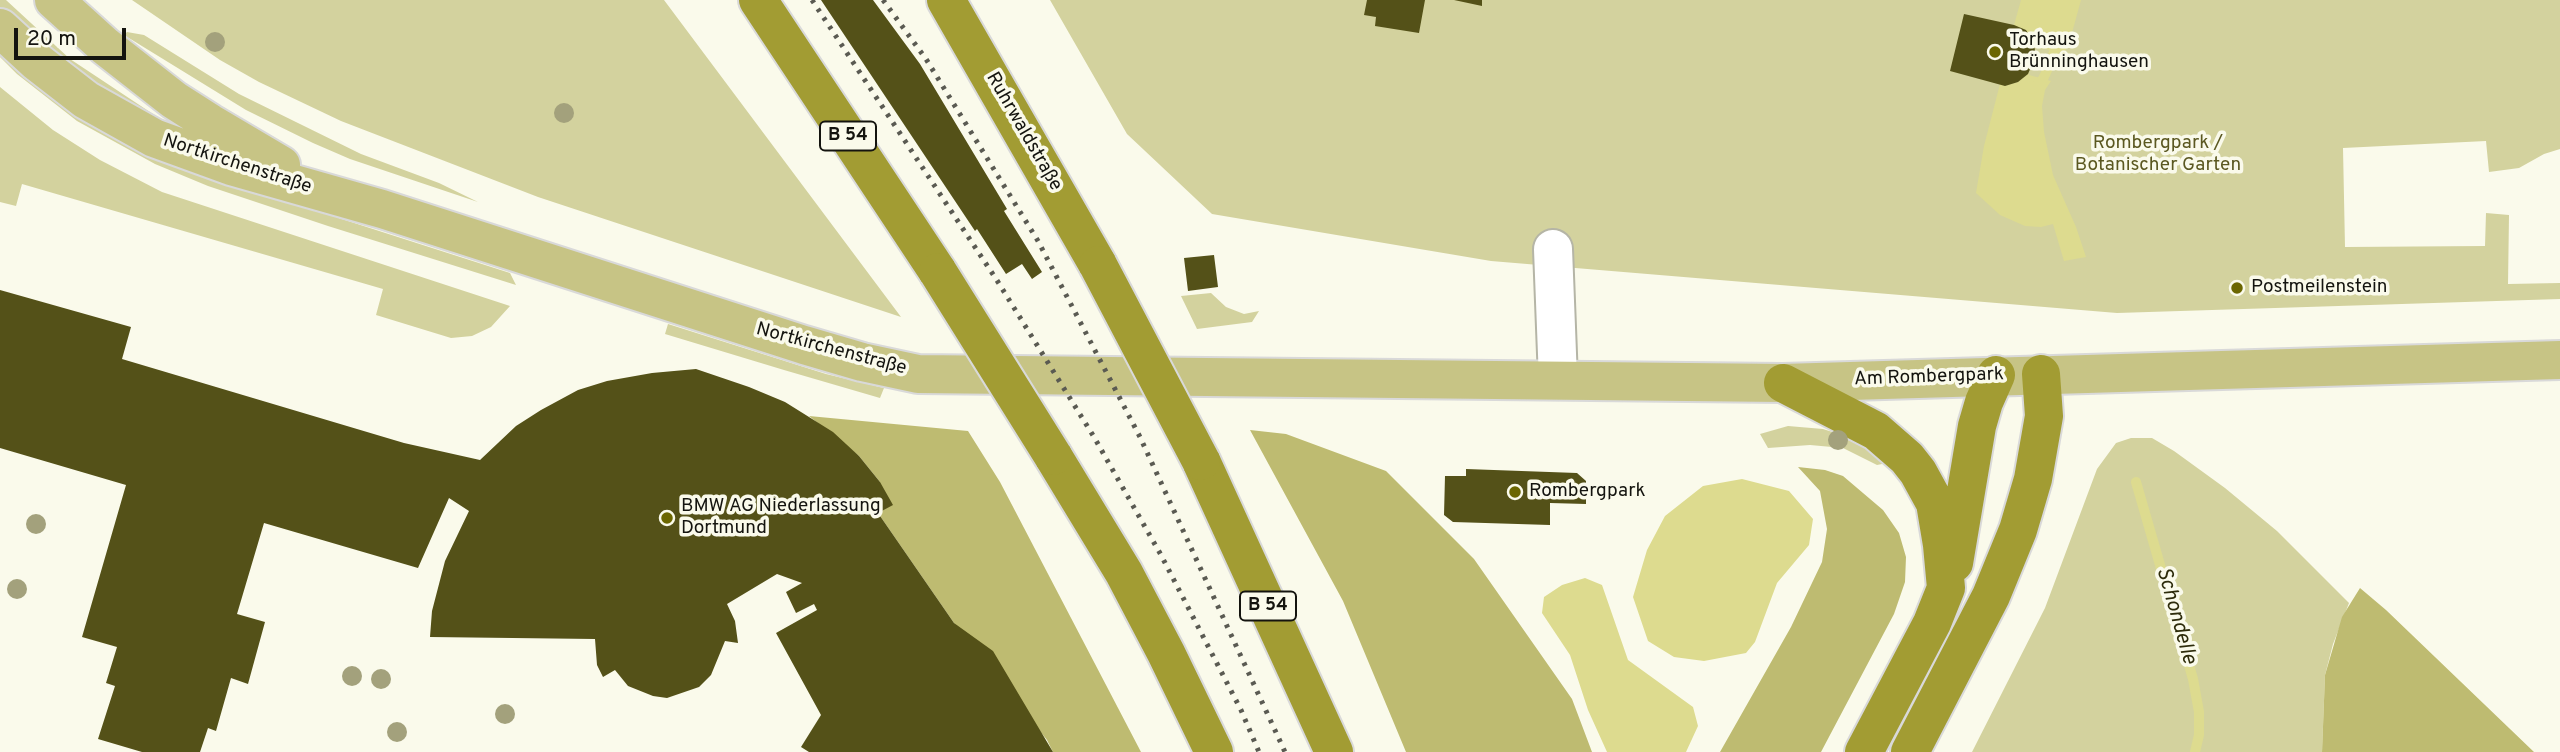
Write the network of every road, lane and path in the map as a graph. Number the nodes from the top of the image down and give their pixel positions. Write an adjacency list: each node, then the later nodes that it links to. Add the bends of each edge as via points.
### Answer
1 (54, 0): 5 (main road, Nortkirchenstraße, via 141,75 210,123 267,158)
2 (758, 0): 14 (highway, B 54, bridge, via 938,272 1124,573)
3 (946, 0): 15 (highway, Ruhrwaldstraße / B 54, bridge, via 1098,265 1201,461)
4 (0, 28): 5 (main road, Nortkirchenstraße, via 86,100 154,138 231,166)
5 (382, 209): 10 (main road, Nortkirchenstraße, via 804,345 918,374)
6 (1553, 249): 11 (street)
7 (2560, 359): 8 (main road, Am Rombergpark)
8 (2041, 374): 9 (main road, Am Rombergpark); 17 (highway, via 2044,416 2018,530 1991,596)
9 (1996, 375): 12 (main road, Am Rombergpark); 13 (highway, via 1977,426 1961,530)
10 (1298, 378): 11 (main road, Am Rombergpark)
11 (1558, 380): 12 (main road, Am Rombergpark)
12 (1783, 383): 13 (highway, via 1875,431 1913,465 1934,503)
13 (1946, 588): 16 (highway)
14 (1214, 752)
15 (1334, 752)
16 (1864, 752)
17 (1910, 752)

